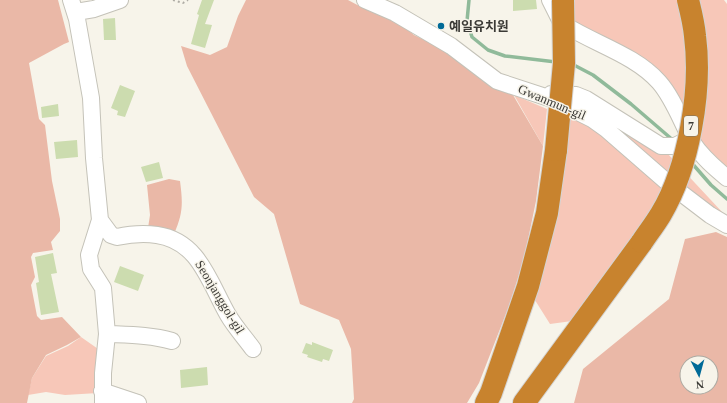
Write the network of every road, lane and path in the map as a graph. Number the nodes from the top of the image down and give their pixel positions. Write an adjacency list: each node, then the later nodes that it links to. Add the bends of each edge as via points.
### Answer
1 (120, 0): 8 (street, via 94,9)
2 (173, 0): 3 (path, via 182,3)
3 (188, 0)
4 (365, 0): 9 (street, Gwanmun-gil, via 395,13 451,46 497,81)
5 (550, 0): 10 (street, via 560,20 566,25 649,72 660,83)
6 (563, 0): 18 (highway, bridge, via 564,63 547,213 528,286)
7 (688, 0): 20 (highway, 7, bridge, via 697,65 695,103 689,144 678,178 661,214 642,242)
8 (74, 6): 12 (street, via 91,98)
9 (537, 94): 10 (street, via 566,94 586,99 661,146); 13 (street, Gwanmun-gil, via 592,119 673,187)
10 (682, 143): 11 (street, via 705,158)
11 (727, 178)
12 (100, 220): 14 (street, via 89,261 103,288); 16 (street, Seonjanggol-gil, via 114,237 143,233 158,235 174,239 192,252 231,320)
13 (727, 225)
14 (107, 334): 15 (street, via 144,335); 17 (street, via 102,373)
15 (172, 341)
16 (253, 349)
17 (103, 397): 19 (street)
18 (488, 398)
19 (138, 403)
20 (524, 403)

